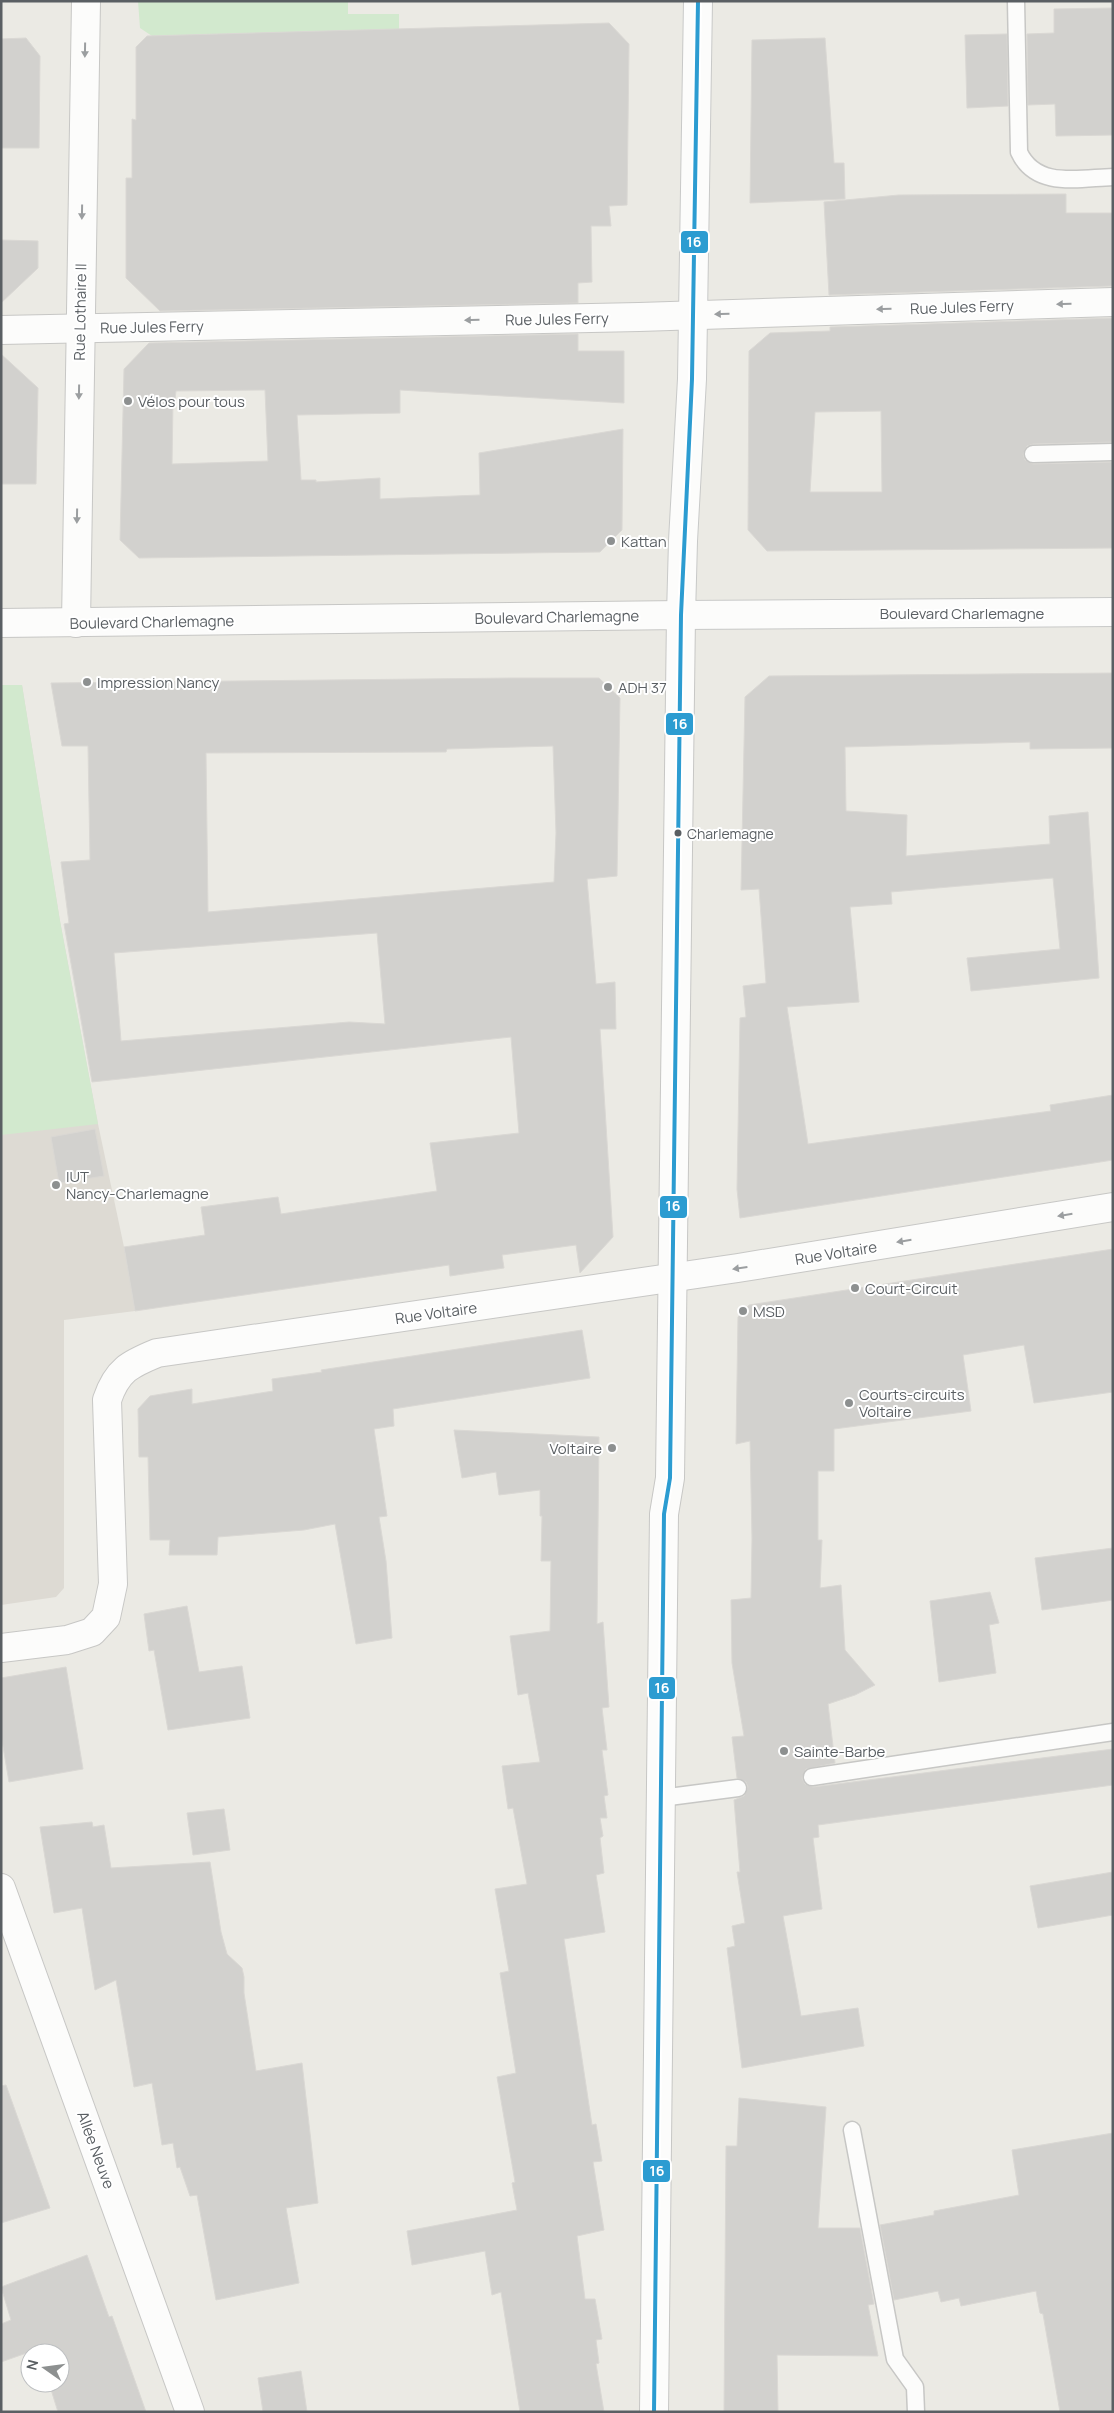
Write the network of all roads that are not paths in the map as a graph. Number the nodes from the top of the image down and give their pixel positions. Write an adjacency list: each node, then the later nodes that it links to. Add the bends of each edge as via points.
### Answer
1 (86, 1): 7 (street, Rue Lothaire II, one-way to 7)
2 (698, 1): 6 (street)
3 (1016, 1): 4 (lane, via 1020,152 1024,161 1043,177)
4 (1113, 177)
5 (1113, 302): 6 (street, Rue Jules Ferry, one-way to 6)
6 (693, 315): 7 (street, Rue Jules Ferry, one-way to 7); 12 (street)
7 (80, 328): 8 (street, Rue Jules Ferry); 14 (street, Rue Lothaire II, one-way to 14)
8 (1, 330)
9 (1113, 452): 10 (lane)
10 (1033, 454)
11 (1113, 612): 12 (street, Boulevard Charlemagne)
12 (681, 615): 14 (street, Boulevard Charlemagne); 16 (street)
13 (1, 623): 14 (street, Boulevard Charlemagne)
14 (76, 623)
15 (1113, 1208): 16 (street, Rue Voltaire, one-way to 16)
16 (674, 1278): 17 (street, Rue Voltaire, via 158,1353 130,1364 113,1382 107,1400 113,1584 106,1617 92,1632 67,1640); 21 (street, via 670,1478 664,1514)
17 (1, 1648)
18 (1113, 1732): 19 (lane)
19 (812, 1778)
20 (738, 1788): 21 (lane)
21 (661, 1798): 25 (street)
22 (1, 1888): 24 (street, Allée Neuve)
23 (852, 2130): 26 (lane, via 895,2359 915,2387)
24 (190, 2412)
25 (654, 2412)
26 (916, 2412)

